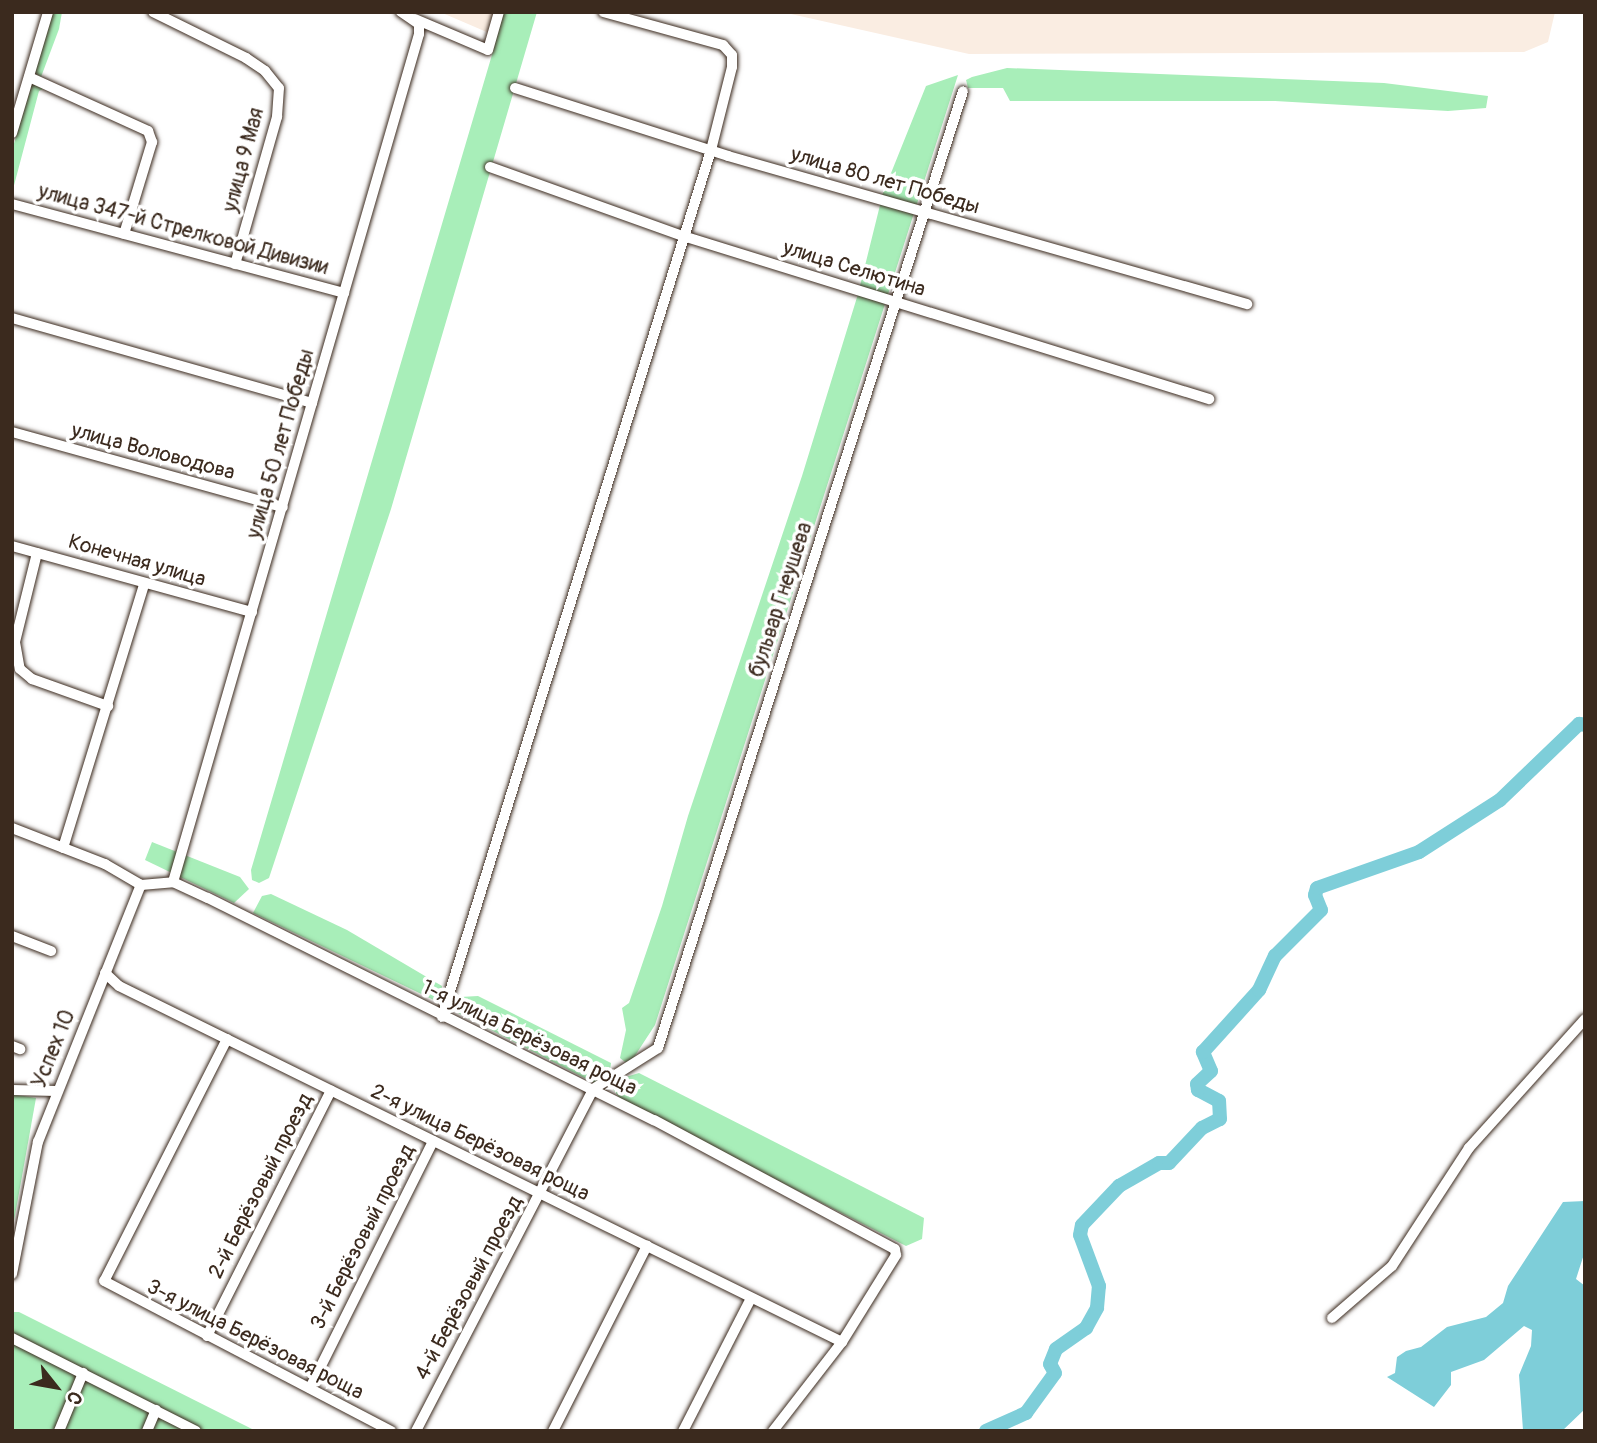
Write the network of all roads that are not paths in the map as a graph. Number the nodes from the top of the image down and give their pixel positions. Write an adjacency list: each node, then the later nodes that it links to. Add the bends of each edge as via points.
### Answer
1 (48, 12): 7 (street)
2 (153, 12): 17 (street, улица 9 Мая, via 246,58 279,88 276,117)
3 (401, 12): 6 (street)
4 (499, 12): 6 (street, via 488,50)
5 (603, 12): 11 (street, via 729,50 732,67)
6 (412, 18): 18 (street, улица 50 лет Победы, via 419,24 419,34)
7 (29, 77): 10 (street); 15 (street, via 148,131 152,142)
8 (515, 88): 11 (street, улица 80 лет Победы)
9 (963, 91): 14 (street, бульвар Гнеушева)
10 (12, 133)
11 (710, 150): 14 (street, улица 80 лет Победы); 16 (street)
12 (490, 167): 16 (street, улица Селютина)
13 (12, 204): 15 (street, улица 347-й Стрелковой Дивизии)
14 (925, 212): 19 (street, бульвар Гнеушева); 20 (street, улица 80 лет Победы)
15 (124, 234): 17 (street, улица 347-й Стрелковой Дивизии)
16 (682, 236): 19 (street, улица Селютина); 38 (street)
17 (235, 264): 18 (street, улица 347-й Стрелковой Дивизии)
18 (344, 293): 23 (street, улица 50 лет Победы)
19 (896, 302): 22 (street, улица Селютина); 41 (street, бульвар Гнеушева, via 658,1048)
20 (1247, 304)
21 (12, 318): 23 (street)
22 (1209, 399)
23 (312, 403): 25 (street, улица 50 лет Победы)
24 (12, 432): 25 (street, улица Воловодова)
25 (283, 507): 29 (street, улица 50 лет Победы)
26 (12, 546): 27 (street, Конечная улица)
27 (37, 553): 28 (street, Конечная улица); 30 (street, via 15,642 20,669 32,679)
28 (144, 585): 29 (street, Конечная улица); 30 (street)
29 (252, 612): 33 (street, улица 50 лет Победы)
30 (108, 706): 32 (street)
31 (12, 828): 32 (street)
32 (63, 848): 34 (street, via 134,877)
33 (173, 882): 34 (street); 38 (street, 1-я улица Берёзовая роща)
34 (141, 885): 37 (street, Успех 10)
35 (12, 936): 36 (street)
36 (51, 951)
37 (105, 973): 40 (street, 2-я улица Берёзовая роща, via 119,986); 43 (street, Успех 10)
38 (442, 1017): 41 (street, 1-я улица Берёзовая роща)
39 (1585, 1019): 50 (street, via 1469,1149 1392,1266)
40 (227, 1039): 44 (street, 2-я улица Берёзовая роща); 51 (street, 3-я улица Берёзовая роща, via 104,1281)
41 (593, 1089): 46 (street, 4-й Берёзовый проезд); 53 (street, 1-я улица Берёзовая роща, via 895,1249 896,1255)
42 (12, 1090): 43 (street)
43 (57, 1091): 48 (street, Успех 10, via 38,1142)
44 (331, 1091): 45 (street, 2-я улица Берёзовая роща); 51 (street, 2-й Берёзовый проезд)
45 (433, 1141): 46 (street, 2-я улица Берёзовая роща); 55 (street, 3-й Берёзовый проезд)
46 (540, 1194): 47 (street, 2-я улица Берёзовая роща); 61 (street, 4-й Берёзовый проезд)
47 (647, 1246): 49 (street, 2-я улица Берёзовая роща); 62 (street)
48 (12, 1274)
49 (751, 1298): 53 (street, 2-я улица Берёзовая роща); 63 (street)
50 (1332, 1318)
51 (207, 1336): 55 (street, 3-я улица Берёзовая роща)
52 (12, 1338): 54 (street)
53 (842, 1342): 64 (street)
54 (83, 1373): 56 (street); 57 (street)
55 (310, 1388): 60 (street, 3-я улица Берёзовая роща)
56 (156, 1410): 58 (street); 59 (street)
57 (59, 1431)
58 (147, 1431)
59 (196, 1431)
60 (391, 1431)
61 (416, 1431)
62 (553, 1431)
63 (683, 1431)
64 (773, 1431)

